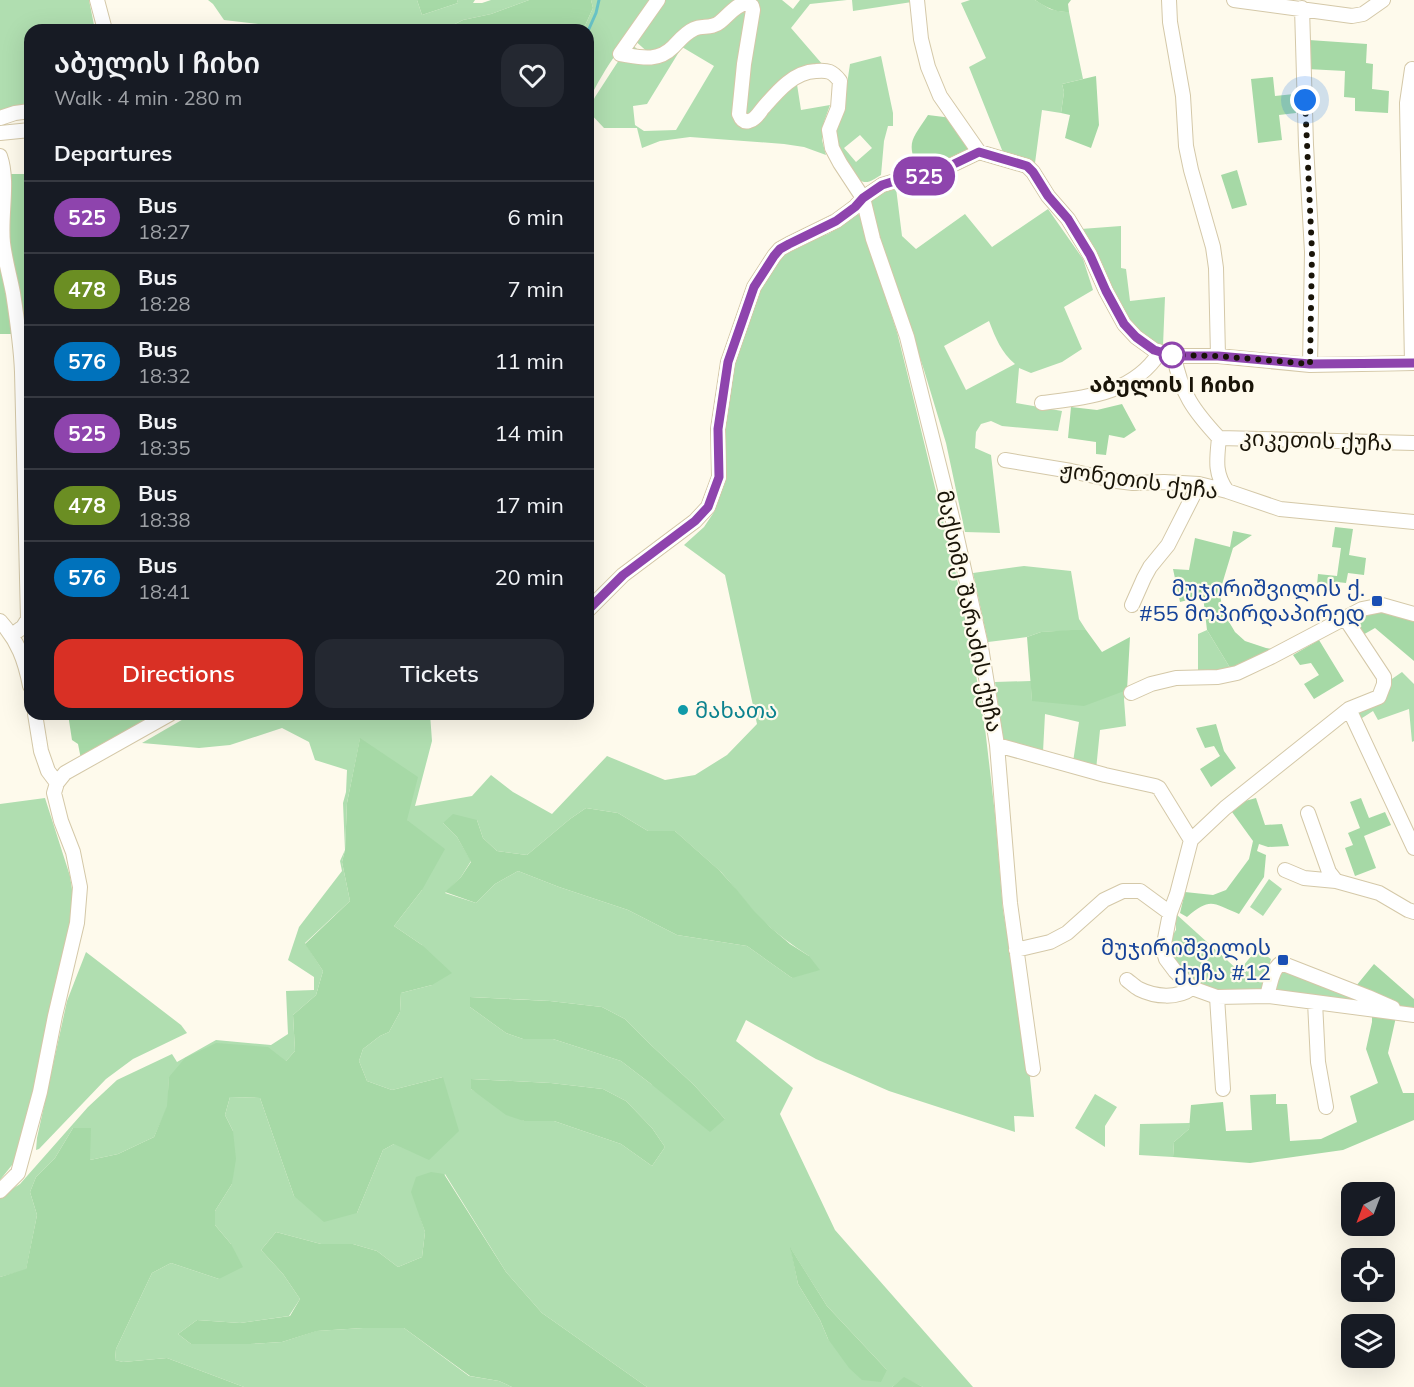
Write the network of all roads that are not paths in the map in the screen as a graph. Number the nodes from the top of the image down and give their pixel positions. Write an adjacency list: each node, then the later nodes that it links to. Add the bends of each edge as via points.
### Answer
1 (97, 0): 8 (street)
2 (658, 0): 17 (street, მაქსიმე შარაძის ქუჩა, via 620,54 662,56 695,28 713,27 741,4 752,6 739,114 746,122 757,116 791,80 809,71 833,73 840,81 838,108 829,130 832,147)
3 (916, 0): 15 (street, via 921,39 940,96)
4 (1169, 0): 21 (street, via 1186,146 1216,268)
5 (1234, 0): 7 (street)
6 (1383, 0): 7 (street, via 1358,16)
7 (1302, 8): 23 (street, via 1312,252)
8 (103, 24)
9 (1412, 69): 11 (street, via 1407,103)
10 (24, 112): 12 (street)
11 (1411, 116): 22 (street)
12 (0, 118)
13 (24, 131): 14 (street)
14 (0, 133)
15 (979, 152): 17 (street, via 931,175 882,185); 19 (street, via 1027,166 1033,172 1090,255 1124,324)
16 (0, 156): 18 (street, via 3,243)
17 (863, 198): 31 (street, via 836,221 780,249 764,269 728,362 718,429 719,477 708,507 623,575); 43 (street, მაქსიმე შარაძის ქუჩა, via 873,239 908,337 980,641)
18 (24, 346)
19 (1160, 352): 20 (street); 24 (street, via 1147,370 1112,390)
20 (1174, 356): 21 (street); 25 (street, via 1189,401)
21 (1218, 356): 23 (street)
22 (1413, 363): 23 (street)
23 (1310, 364)
24 (1042, 403)
25 (1219, 438): 26 (street, კიკეთის ქუჩა); 29 (street, via 1216,465)
26 (1414, 443)
27 (1005, 460): 28 (street, ჟონეთის ქუჩა, via 1133,483)
28 (1199, 484): 29 (street, ჟონეთის ქუჩა); 32 (street)
29 (1227, 491): 30 (street, ჟონეთის ქუჩა, via 1280,509)
30 (1414, 522)
31 (594, 604)
32 (1132, 605)
33 (1414, 614): 34 (street, via 1382,605)
34 (1345, 618): 39 (street, via 1236,673 1176,678); 40 (street, via 1384,677 1379,697)
35 (0, 621): 37 (street)
36 (24, 625): 37 (street)
37 (12, 635): 38 (street)
38 (24, 665)
39 (1131, 693)
40 (1349, 710): 46 (street, via 1225,808); 47 (street)
41 (36, 720): 44 (street, via 41,751)
42 (159, 720): 44 (street, via 65,773)
43 (997, 745): 46 (street, via 1155,786); 52 (street, მაქსიმე შარაძის ქუჩა)
44 (57, 783): 63 (street, via 54,793 80,887 77,922 18,1173)
45 (1308, 813): 49 (street, via 1329,872)
46 (1191, 840): 51 (street)
47 (1414, 848)
48 (1285, 870): 49 (street, via 1304,878)
49 (1336, 880): 50 (street, via 1379,893)
50 (1414, 912)
51 (1170, 914): 52 (street, via 1140,891 1124,891 1104,900 1067,933 1050,942); 54 (street, via 1163,949 1174,971)
52 (1016, 950): 60 (street, მაქსიმე შარაძის ქუჩა)
53 (1127, 980): 54 (street, via 1138,989 1166,995 1176,996)
54 (1192, 988): 56 (street)
55 (1269, 996): 56 (street); 57 (street); 58 (street, via 1274,970 1281,963 1390,1005)
56 (1217, 997): 61 (street)
57 (1315, 1002): 58 (street); 62 (street, via 1318,1062)
58 (1396, 1012): 59 (street)
59 (1414, 1015)
60 (1033, 1069)
61 (1223, 1089)
62 (1326, 1107)
63 (0, 1191)

